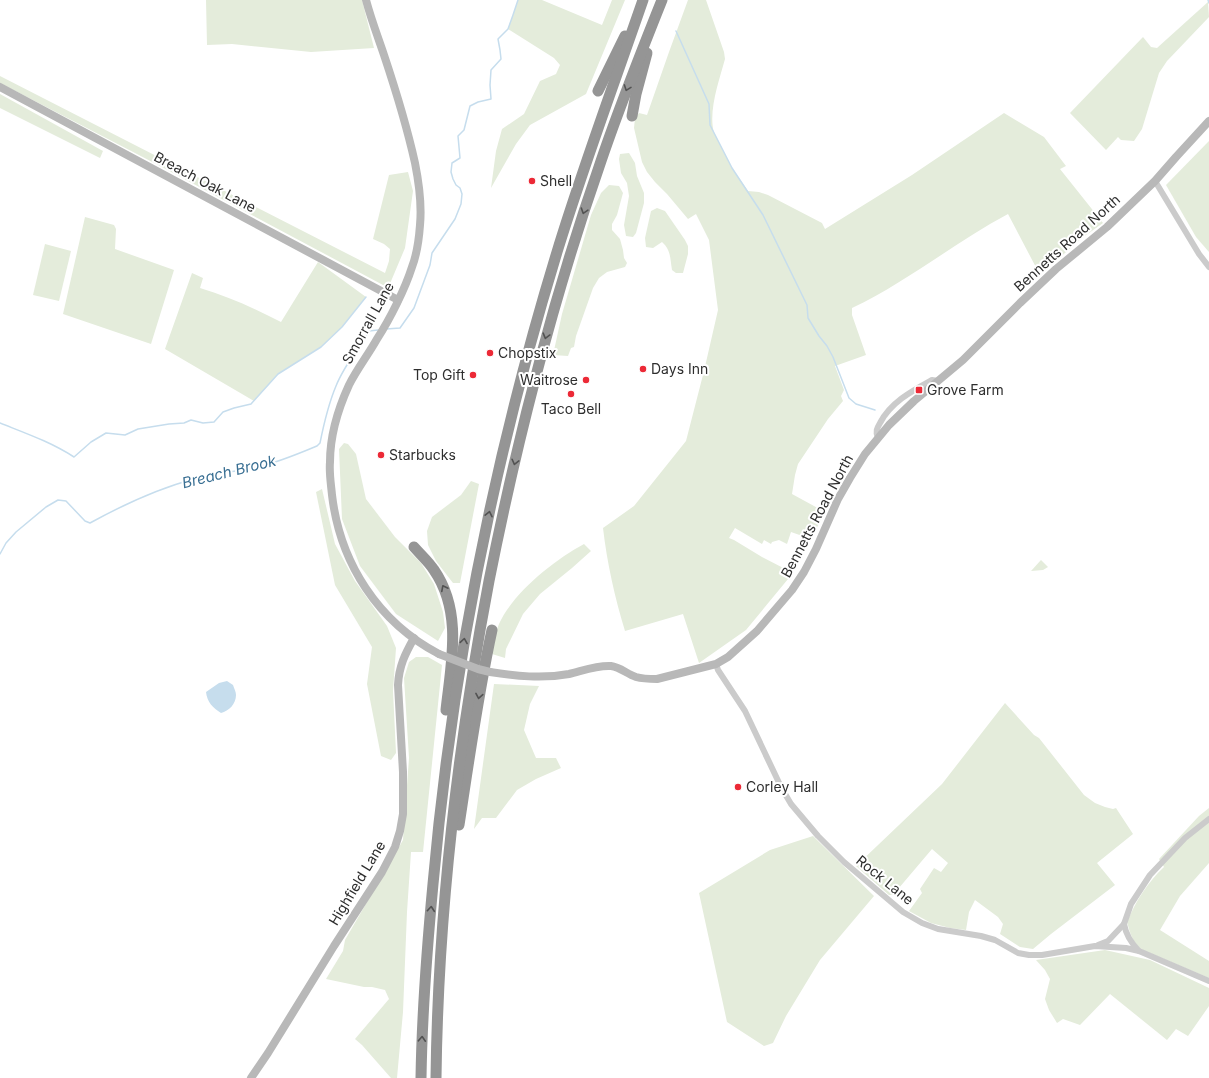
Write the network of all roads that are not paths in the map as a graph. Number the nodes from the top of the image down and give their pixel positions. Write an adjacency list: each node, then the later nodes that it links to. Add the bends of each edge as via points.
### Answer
1 (366, 0): 10 (street, Smorrall Lane, via 412,146 420,194 421,222 413,267)
2 (643, 0): 5 (highway); 16 (highway, one-way to 2, via 465,634 503,449 559,247)
3 (661, 1): 6 (highway); 21 (highway, one-way to 21, via 601,160 555,303 504,507 463,732 447,868)
4 (0, 87): 10 (street, Breach Oak Lane)
5 (598, 91)
6 (632, 116)
7 (1209, 121): 8 (street, Bennetts Road North)
8 (1155, 181): 9 (street, via 1198,254); 14 (street, Bennetts Road North, via 1107,227 1043,281 963,360 899,414 878,438 850,478 810,560 792,590 752,636)
9 (1209, 267)
10 (398, 300): 13 (street, Smorrall Lane, via 348,386 337,415 330,463 334,512 342,544 361,582 373,599)
11 (414, 547): 16 (highway, one-way to 11, via 453,624 447,595 434,570)
12 (492, 630): 21 (highway, one-way to 21, via 470,748)
13 (414, 638): 14 (street, Bennetts Road North, bridge, via 439,654 478,669 515,676 568,674 610,666 636,677 657,679); 22 (street, Highfield Lane, via 402,660 398,674 403,814 395,848)
14 (716, 664): 18 (street, Rock Lane, via 745,711 790,804 844,862 903,912 938,929 995,940 1018,953 1029,955)
15 (1209, 819): 17 (street, via 1185,838 1150,875 1131,904)
16 (439, 821): 23 (highway, one-way to 16, via 430,919)
17 (1124, 924): 18 (street, via 1108,940); 19 (street, via 1131,942)
18 (1095, 946): 19 (street, Rock Lane)
19 (1139, 951): 20 (street, Rock Lane)
20 (1209, 981)
21 (438, 1003): 24 (highway)
22 (250, 1078)
23 (422, 1078)
24 (436, 1078)

